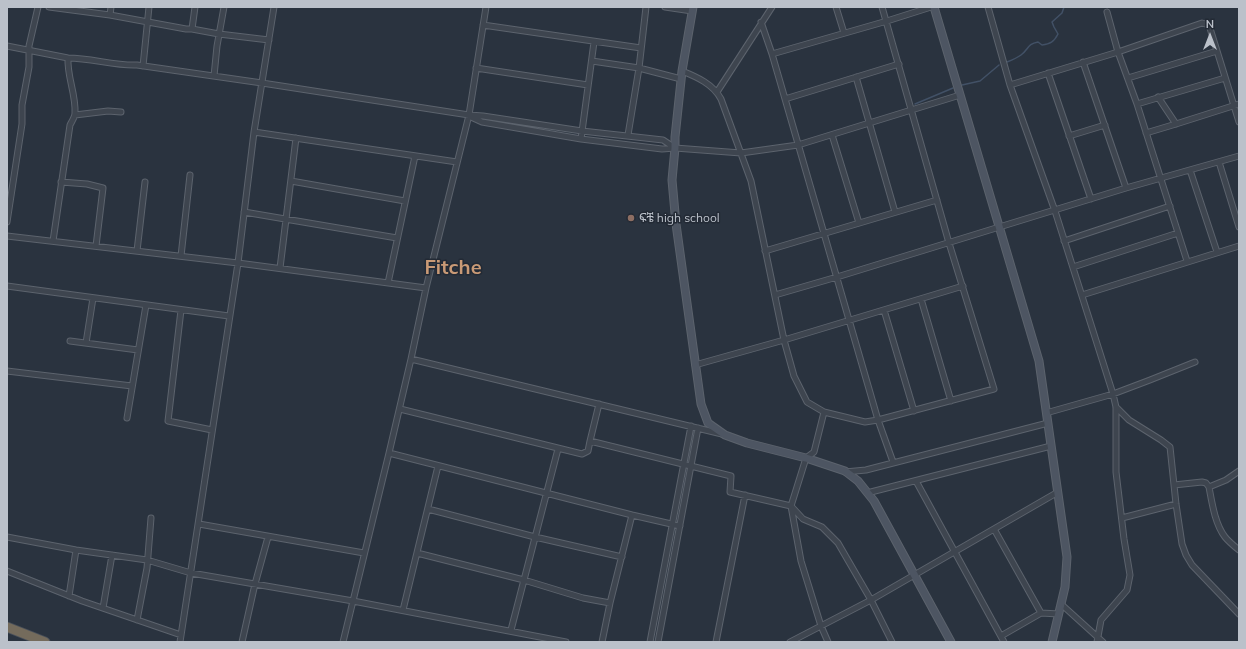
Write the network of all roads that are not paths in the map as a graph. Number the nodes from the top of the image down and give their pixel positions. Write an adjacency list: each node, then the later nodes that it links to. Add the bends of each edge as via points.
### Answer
1 (38, 7): 31 (street)
2 (49, 7): 16 (street)
3 (111, 7): 19 (street)
4 (149, 7): 21 (street)
5 (195, 7): 24 (street)
6 (224, 7): 26 (street)
7 (274, 7): 27 (street)
8 (486, 7): 23 (street)
9 (646, 7): 30 (street)
10 (665, 7): 17 (street)
11 (772, 7): 22 (street)
12 (836, 7): 25 (street)
13 (882, 7): 20 (street)
14 (932, 7): 20 (street); 53 (street)
15 (988, 7): 51 (street)
16 (75, 9): 19 (street)
17 (693, 9): 42 (street)
18 (1107, 12): 33 (street)
19 (110, 15): 21 (street)
20 (887, 21): 25 (street); 38 (street)
21 (148, 22): 24 (street); 39 (street)
22 (761, 22): 34 (street); 52 (street)
23 (483, 25): 28 (street); 40 (street)
24 (192, 29): 26 (street)
25 (844, 33): 34 (street)
26 (219, 34): 27 (street); 44 (street)
27 (269, 40): 49 (street)
28 (594, 42): 30 (street); 36 (street)
29 (7, 46): 31 (street)
30 (641, 48): 41 (street)
31 (29, 51): 35 (street); 96 (street, via 22,124)
32 (1217, 51): 33 (street, via 1209,25 1202,23); 46 (street); 47 (street)
33 (1118, 52): 37 (street); 46 (street)
34 (772, 54): 55 (street)
35 (68, 58): 39 (street, via 122,66); 60 (street)
36 (592, 61): 41 (street); 50 (street)
37 (1083, 62): 43 (street); 65 (street)
38 (899, 64): 45 (street); 58 (street)
39 (143, 66): 44 (street)
40 (476, 68): 50 (street); 61 (street)
41 (639, 68): 48 (street); 70 (street)
42 (682, 71): 48 (street); 52 (street, via 700,78)
43 (1048, 73): 51 (street); 71 (street)
44 (214, 76): 49 (street)
45 (856, 77): 55 (street); 63 (street)
46 (1128, 78): 56 (street)
47 (1225, 78): 54 (street); 57 (street)
48 (681, 79): 75 (street)
49 (262, 83): 61 (street); 67 (street)
50 (588, 85): 66 (street)
51 (1010, 85): 92 (street)
52 (717, 92): 76 (street, via 722,99)
53 (960, 95): 58 (street); 99 (street)
54 (1158, 98): 56 (street); 64 (street)
55 (785, 99): 74 (street)
56 (1137, 104): 68 (street)
57 (1236, 105): 62 (street); 64 (street)
58 (912, 111): 63 (street); 90 (street)
59 (121, 112): 60 (street)
60 (75, 115): 85 (street, via 70,125)
61 (469, 115): 66 (street); 73 (street, via 482,122); 79 (street)
62 (1239, 122)
63 (870, 123): 69 (street); 94 (street)
64 (1176, 124): 68 (street)
65 (1104, 125): 71 (street); 87 (street)
66 (582, 131): 70 (street); 73 (street)
67 (254, 132): 72 (street); 93 (street)
68 (1146, 133): 83 (street)
69 (832, 134): 74 (street); 97 (street)
70 (628, 136): 75 (street, via 663,140)
71 (1069, 136): 88 (street)
72 (296, 138): 77 (street); 84 (street)
73 (581, 139): 75 (street, via 662,149)
74 (798, 145): 76 (street); 100 (street)
75 (675, 148): 76 (street); 137 (street, via 672,180 676,224)
76 (741, 153): 110 (street, via 751,181)
77 (415, 156): 79 (street); 89 (street)
78 (1239, 156): 80 (street)
79 (457, 162): 121 (street)
80 (1218, 162): 81 (street); 98 (street)
81 (1190, 170): 83 (street); 111 (street)
82 (190, 175): 112 (street)
83 (1161, 178): 87 (street); 91 (street)
84 (291, 181): 89 (street); 95 (street)
85 (62, 182): 104 (street); 107 (street, via 103,188)
86 (145, 182): 109 (street)
87 (1126, 188): 88 (street)
88 (1091, 199): 92 (street)
89 (405, 200): 103 (street)
90 (937, 200): 94 (street); 106 (street)
91 (1170, 206): 101 (street); 105 (street)
92 (1055, 211): 99 (street); 105 (street)
93 (244, 212): 95 (street); 114 (street)
94 (895, 212): 97 (street)
95 (286, 219): 103 (street); 116 (street)
96 (7, 222)
97 (858, 223): 100 (street)
98 (1239, 226)
99 (999, 227): 106 (street); 147 (street, via 1039,361)
100 (823, 233): 110 (street); 117 (street)
101 (1178, 233): 113 (street); 115 (street)
102 (7, 236): 104 (street)
103 (397, 238): 118 (street)
104 (53, 241): 107 (street)
105 (1064, 241): 115 (street)
106 (950, 243): 117 (street); 120 (street)
107 (96, 246): 109 (street)
108 (1239, 246): 111 (street)
109 (138, 251): 112 (street)
110 (765, 251): 122 (street)
111 (1217, 252): 113 (street)
112 (181, 256): 114 (street)
113 (1187, 261): 123 (street)
114 (238, 263): 116 (street); 129 (street)
115 (1073, 267): 123 (street)
116 (280, 268): 118 (street)
117 (837, 277): 122 (street); 130 (street)
118 (388, 283): 121 (street)
119 (7, 286): 124 (street)
120 (963, 286): 125 (street); 141 (street, via 994,389)
121 (426, 288): 135 (street)
122 (775, 295): 131 (street)
123 (1082, 295): 140 (street)
124 (93, 298): 126 (street); 133 (street)
125 (921, 299): 128 (street); 141 (street)
126 (146, 306): 127 (street); 134 (street)
127 (181, 310): 129 (street); 153 (street, via 168,421)
128 (884, 310): 130 (street); 145 (street)
129 (229, 316): 153 (street)
130 (849, 321): 131 (street); 149 (street)
131 (784, 340): 137 (street); 146 (street, via 794,376 807,402)
132 (70, 341): 133 (street)
133 (86, 343): 134 (street)
134 (138, 350): 139 (street)
135 (411, 359): 142 (street); 144 (street)
136 (1195, 362): 140 (street)
137 (695, 365): 154 (street, via 701,404 708,424)
138 (7, 371): 139 (street)
139 (132, 386): 148 (street)
140 (1113, 394): 143 (street); 147 (street)
141 (951, 401): 145 (street)
142 (599, 404): 151 (street); 155 (street)
143 (1116, 407): 167 (street, via 1129,420 1170,447); 178 (street, via 1116,472)
144 (400, 409): 157 (street); 158 (street)
145 (914, 411): 149 (street)
146 (824, 412): 149 (street, via 865,422); 159 (street, via 814,452)
147 (1046, 413): 150 (street)
148 (127, 418)
149 (878, 420): 160 (street)
150 (1048, 423): 156 (street); 160 (street)
151 (691, 426): 152 (street); 161 (street)
152 (698, 428): 154 (street); 163 (street)
153 (212, 430): 179 (street)
154 (725, 435): 159 (street)
155 (590, 441): 157 (street, via 588,452 582,454); 161 (street)
156 (1051, 446): 166 (street); 169 (street)
157 (558, 449): 170 (street)
158 (389, 453): 162 (street); 189 (street)
159 (806, 458): 165 (street); 174 (street)
160 (893, 462): 165 (street, via 866,470)
161 (684, 465): 163 (street); 180 (street)
162 (438, 466): 170 (street); 175 (street)
163 (691, 467): 172 (street, via 731,476 730,492); 181 (street)
164 (1239, 471): 168 (street)
165 (845, 472): 171 (street, via 858,481)
166 (916, 480): 171 (street); 188 (street)
167 (1174, 485): 168 (street, via 1202,482); 173 (street)
168 (1209, 487): 187 (street, via 1214,512 1222,532)
169 (1058, 492): 182 (street); 203 (street, via 1067,557)
170 (547, 493): 176 (street); 185 (street)
171 (867, 493): 196 (street, via 874,501)
172 (746, 495): 174 (street); 224 (street)
173 (1176, 504): 178 (street); 208 (street, via 1186,555 1192,565)
174 (791, 506): 200 (street, via 803,519 822,527 838,543); 210 (street, via 801,561)
175 (428, 509): 185 (street); 190 (street)
176 (632, 515): 180 (street); 192 (street)
177 (151, 518): 193 (street)
178 (1122, 518): 215 (street, via 1129,582 1127,590 1101,620)
179 (199, 524): 184 (street); 195 (street)
180 (672, 524): 181 (street); 222 (street)
181 (680, 526): 223 (street)
182 (994, 529): 188 (street); 206 (street)
183 (7, 537): 186 (street)
184 (268, 537): 189 (street); 198 (street)
185 (535, 538): 192 (street); 197 (street)
186 (76, 550): 191 (street); 199 (street)
187 (1239, 550)
188 (955, 551): 196 (street); 214 (street)
189 (364, 553): 201 (street)
190 (417, 553): 197 (street); 205 (street)
191 (112, 555): 193 (street); 204 (street)
192 (622, 557): 202 (street)
193 (148, 560): 195 (street); 209 (street)
194 (7, 572): 199 (street)
195 (191, 573): 198 (street); 213 (street)
196 (914, 575): 200 (street); 228 (street)
197 (524, 580): 202 (street); 212 (street)
198 (255, 584): 201 (street); 218 (street)
199 (69, 596): 204 (street)
200 (871, 600): 210 (street); 227 (street)
201 (353, 601): 205 (street); 219 (street)
202 (610, 603): 221 (street)
203 (1061, 604): 207 (street); 215 (street)
204 (103, 608): 209 (street)
205 (402, 610): 212 (street)
206 (1041, 613): 207 (street); 214 (street)
207 (1059, 614): 230 (street)
208 (1239, 614)
209 (138, 620): 213 (street)
210 (821, 626): 225 (street); 226 (street)
211 (7, 627): 216 (highway)
212 (511, 630): 220 (street)
213 (182, 635): 217 (street)
214 (1001, 636): 229 (street)
215 (1098, 640): 231 (street)
216 (45, 642)
217 (180, 642)
218 (242, 642)
219 (343, 642)
220 (566, 642)
221 (602, 642)
222 (650, 642)
223 (658, 642)
224 (716, 642)
225 (790, 642)
226 (828, 642)
227 (892, 642)
228 (950, 642)
229 (1004, 642)
230 (1052, 642)
231 (1103, 642)

